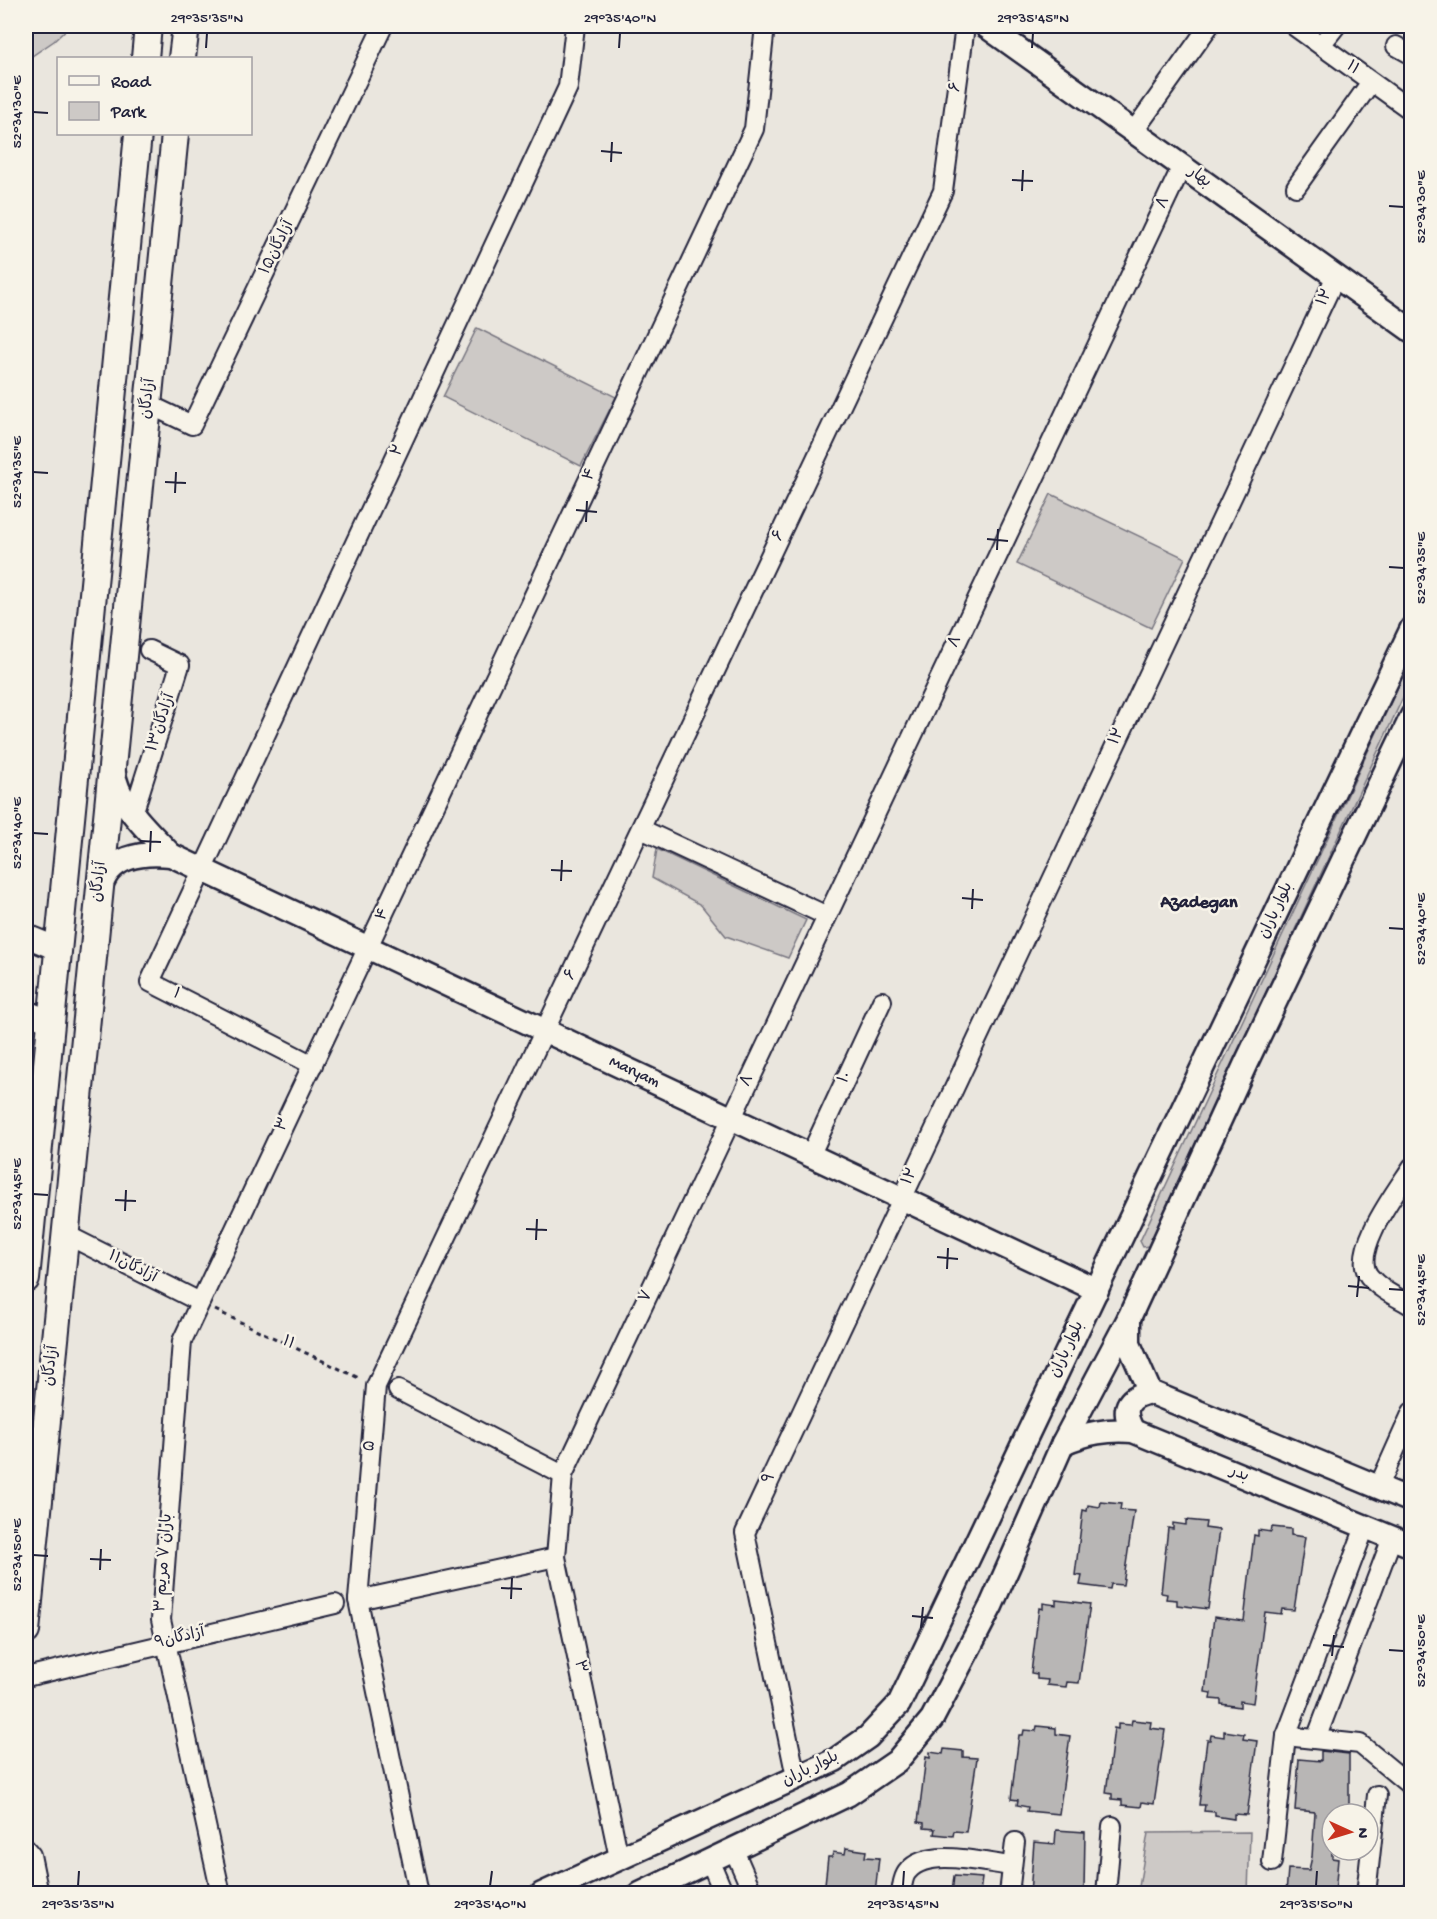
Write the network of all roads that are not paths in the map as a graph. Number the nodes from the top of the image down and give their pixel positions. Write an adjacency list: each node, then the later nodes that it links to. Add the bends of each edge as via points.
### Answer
1 (148, 26): 12 (main road)
2 (186, 26): 13 (main road)
3 (383, 26): 25 (street, آزادگان۱۵, via 192,425)
4 (575, 26): 33 (street, ۲, via 568,87)
5 (765, 26): 37 (street, ۴, via 754,129)
6 (965, 26): 31 (street, ۶, via 943,191)
7 (986, 26): 16 (street, بهار)
8 (1209, 26): 16 (street)
9 (1294, 26): 11 (street, ۱۱)
10 (1336, 26): 11 (street)
11 (1321, 45): 14 (street, ۱۱)
12 (145, 57)
13 (182, 57)
14 (1371, 82): 15 (street, ۱۱); 20 (street)
15 (1412, 111)
16 (1134, 131): 19 (street, بهار)
17 (138, 135): 21 (main road)
18 (175, 135): 22 (main road, آزادگان)
19 (1182, 166): 23 (street, بهار); 35 (street, ۸)
20 (1296, 187)
21 (129, 223): 22 (main road); 38 (main road)
22 (166, 227): 25 (main road, آزادگان)
23 (1336, 276): 24 (street, بهار); 49 (street, ۱۲)
24 (1412, 331)
25 (148, 404): 29 (main road, آزادگان)
26 (1412, 628): 43 (street, بلوار باران)
27 (149, 650): 30 (street, آزادگان۱۳, via 180,665)
28 (1412, 716): 44 (street)
29 (112, 760): 30 (street, via 115,783); 34 (main road, آزادگان)
30 (133, 814): 32 (street)
31 (641, 829): 35 (street); 42 (street, ۶)
32 (171, 855): 33 (street, Maryam); 34 (street, via 143,852 120,863 104,876)
33 (204, 871): 37 (street, Maryam); 45 (street, ۱, via 150,982)
34 (99, 898): 50 (main road, آزادگان)
35 (827, 916): 46 (street, ۸)
36 (26, 938): 38 (street)
37 (368, 948): 42 (street, Maryam); 45 (street, ۳)
38 (58, 949): 41 (main road)
39 (882, 1001): 47 (street, ۱۰)
40 (26, 1012): 41 (street)
41 (51, 1022): 51 (main road)
42 (545, 1031): 46 (street, Maryam); 69 (street, ۵, via 376,1386)
43 (1212, 1046): 44 (street); 52 (street, بلوار باران)
44 (1246, 1063): 55 (street)
45 (313, 1065): 53 (street, ۳)
46 (731, 1118): 47 (street, Maryam); 61 (street, ۷)
47 (810, 1156): 49 (street, Maryam)
48 (1411, 1167): 54 (street, via 1369,1238 1364,1258 1368,1274)
49 (901, 1198): 52 (street, Maryam); 76 (street, ۹, via 745,1533)
50 (65, 1234): 53 (street, آزادگان۱۱); 71 (main road, آزادگان)
51 (26, 1279)
52 (1096, 1290): 76 (street, بلوار باران, via 899,1704 868,1737 834,1760)
53 (200, 1302): 72 (street, باران ۷ مریم ۳, via 182,1341 161,1620)
54 (1412, 1306)
55 (1129, 1318): 57 (street, via 1129,1344); 60 (street)
56 (398, 1390): 61 (street)
57 (1150, 1392): 59 (street, via 1137,1395 1127,1405 1126,1419); 62 (street)
58 (1410, 1419): 62 (street)
59 (1133, 1431): 60 (street, بدر, via 1109,1430); 64 (street, بدر)
60 (1063, 1443): 82 (street, via 991,1606 932,1719 897,1761 849,1794)
61 (563, 1475): 66 (street, ۳)
62 (1378, 1488): 63 (street)
63 (1409, 1494)
64 (1365, 1527): 65 (street, بدر); 67 (street)
65 (1402, 1542): 68 (street)
66 (556, 1557): 69 (street); 83 (street, ۳)
67 (1352, 1561): 68 (street); 74 (street)
68 (1379, 1574): 75 (street)
69 (358, 1600): 89 (street, ۵)
70 (335, 1604): 72 (street, آزادگان۹)
71 (26, 1631)
72 (166, 1642): 73 (street, آزادگان۹); 88 (street, باران ۷ مریم ۳)
73 (26, 1677)
74 (1286, 1736): 75 (street); 85 (street)
75 (1316, 1739): 77 (street, via 1360,1744)
76 (796, 1777): 83 (street, بلوار باران)
77 (1412, 1787)
78 (1377, 1795): 97 (street)
79 (1112, 1826): 96 (street)
80 (1015, 1842): 86 (street)
81 (26, 1849): 87 (street, via 31,1855)
82 (734, 1850): 84 (street); 93 (street)
83 (619, 1858): 90 (street, بلوار باران)
84 (710, 1861): 91 (street); 92 (street)
85 (1272, 1862)
86 (1012, 1866): 94 (street, via 937,1857 920,1860 906,1873); 95 (street)
87 (39, 1893)
88 (221, 1893)
89 (419, 1893)
90 (542, 1893)
91 (640, 1893)
92 (724, 1893)
93 (753, 1893)
94 (901, 1893)
95 (1009, 1893)
96 (1106, 1893)
97 (1366, 1893)

